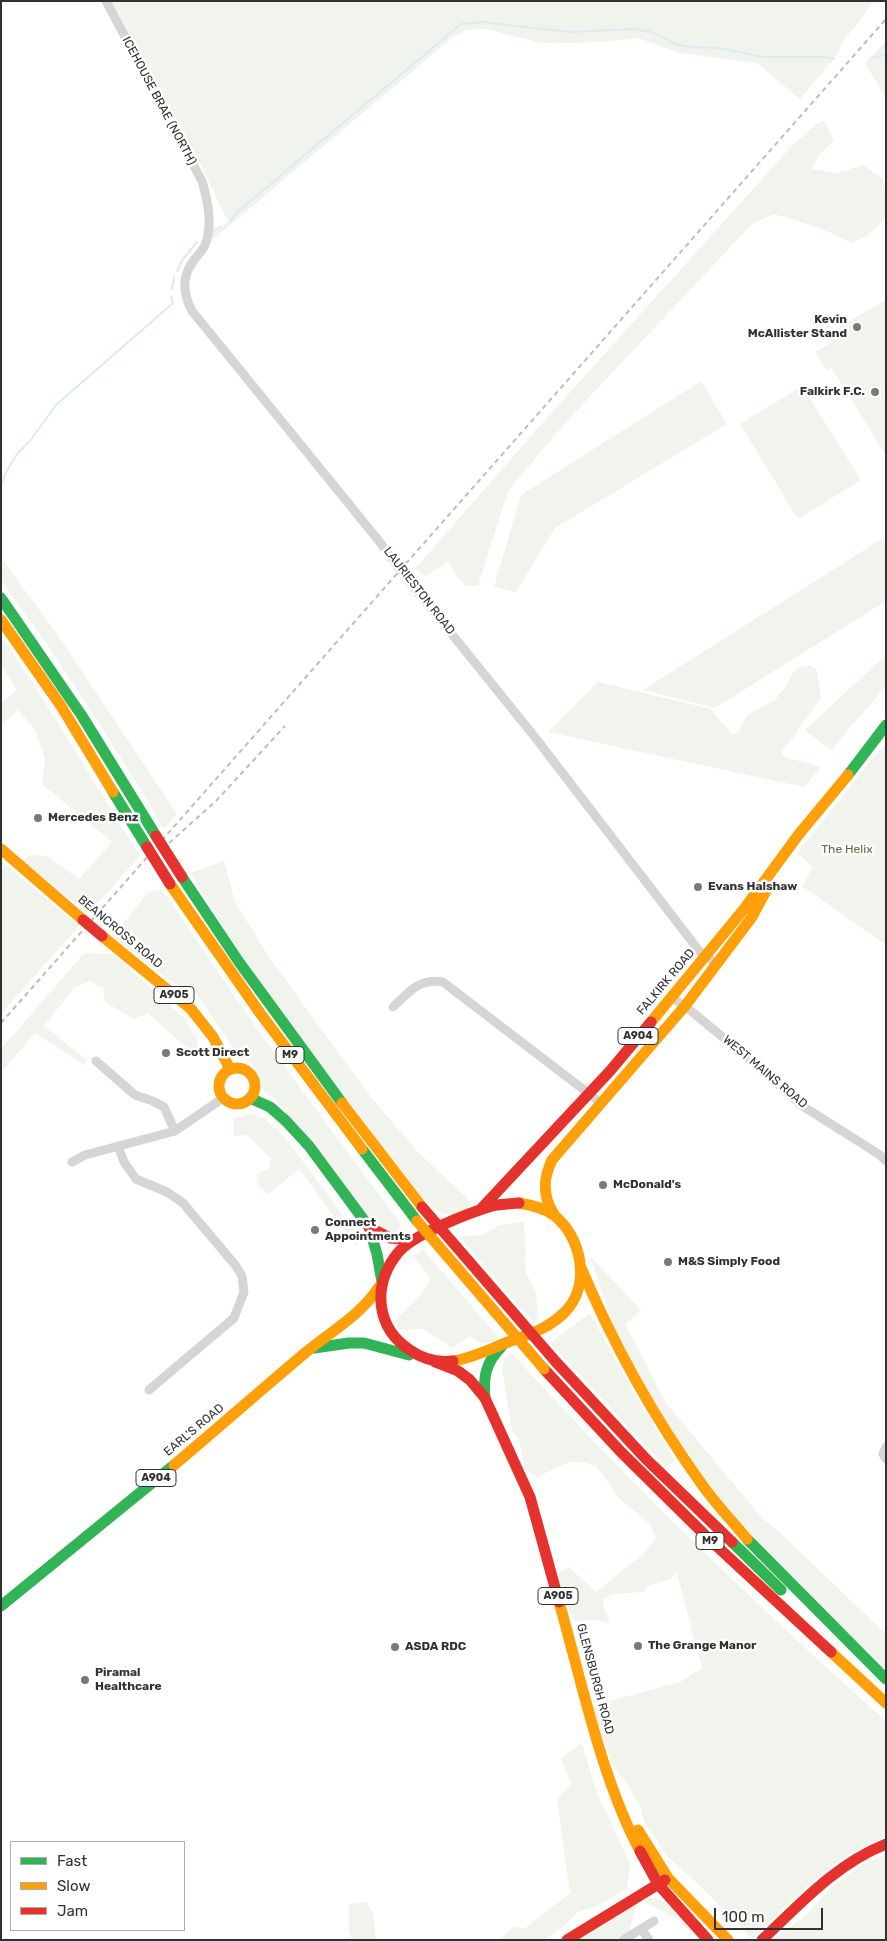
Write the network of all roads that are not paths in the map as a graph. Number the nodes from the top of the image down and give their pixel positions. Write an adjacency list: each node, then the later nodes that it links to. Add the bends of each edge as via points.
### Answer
1 (106, 1): 2 (street, ICEHOUSE BRAE (NORTH), via 202,181)
2 (208, 202): 8 (street, LAURIESTON ROAD, bridge, via 210,218 205,246 192,263 184,283 192,311 384,547)
3 (1, 598): 38 (main road, M9, bridge, via 79,711 182,877 259,992 422,1207 610,1421 773,1583)
4 (1, 620): 39 (main road, M9, bridge, via 57,701 170,884 271,1029 417,1221 544,1369 622,1452 708,1539)
5 (886, 724): 7 (main road, FALKIRK ROAD / A904)
6 (1, 849): 14 (main road, BEANCROSS ROAD / A905, bridge, via 192,1009 213,1037)
7 (785, 853): 8 (main road, FALKIRK ROAD / A904); 9 (main road, FALKIRK ROAD / A904, via 752,917)
8 (705, 957): 9 (street, LAURIESTON ROAD); 10 (main road, FALKIRK ROAD / A904)
9 (717, 964): 11 (main road, FALKIRK ROAD / A904)
10 (671, 997): 11 (street, WEST MAINS ROAD); 15 (main road, FALKIRK ROAD / A904)
11 (685, 1006): 18 (main road, FALKIRK ROAD / A904); 21 (street, WEST MAINS ROAD, via 801,1105)
12 (393, 1007): 15 (street, via 426,981 443,982)
13 (96, 1061): 19 (street, via 135,1095 164,1107)
14 (230, 1069): 16 (main road, via 219,1081); 17 (main road, via 241,1068 252,1076 255,1085)
15 (590, 1094): 18 (street); 23 (main road, FALKIRK ROAD / A904)
16 (223, 1098): 17 (main road, via 236,1104); 19 (street)
17 (250, 1098): 25 (main road, via 270,1107 286,1121 309,1146)
18 (601, 1102): 24 (main road, FALKIRK ROAD / A904, via 547,1169 545,1194)
19 (175, 1131): 20 (street)
20 (118, 1146): 22 (street); 32 (street, via 136,1179 167,1192 183,1203 242,1276 244,1292 234,1318)
21 (886, 1161)
22 (72, 1162)
23 (480, 1210): 24 (main road, via 519,1203 538,1207); 26 (main road)
24 (555, 1216): 27 (main road, via 572,1235)
25 (369, 1227): 26 (main road, via 390,1238); 28 (main road, via 378,1254)
26 (413, 1240): 28 (main road, via 396,1254)
27 (580, 1265): 29 (main road, via 577,1292 562,1316 541,1330); 37 (main road, via 595,1301 650,1405 703,1486 765,1560)
28 (381, 1283): 30 (main road, EARL'S ROAD, via 371,1299); 31 (main road, via 380,1310 390,1332 403,1348)
29 (505, 1343): 31 (main road, via 457,1361); 33 (main road, GLENSBURGH ROAD / A905, via 487,1365)
30 (310, 1349): 31 (main road, EARL'S ROAD, via 332,1344 364,1343); 36 (main road, EARL'S ROAD / A904)
31 (431, 1361): 33 (main road, GLENSBURGH ROAD / A905, via 463,1375)
32 (149, 1390)
33 (485, 1398): 41 (main road, GLENSBURGH ROAD / A905, via 530,1497 600,1748 618,1798)
34 (886, 1447): 35 (street, via 883,1454)
35 (886, 1459)
36 (1, 1606)
37 (886, 1679)
38 (886, 1685)
39 (886, 1703)
40 (886, 1844): 47 (main road, via 836,1872)
41 (663, 1881): 42 (main road); 45 (main road, GLENSBURGH ROAD / A905); 46 (main road, GLENSBURGH ROAD / A905)
42 (567, 1940)
43 (623, 1940): 44 (street, via 647,1924)
44 (648, 1940)
45 (708, 1940)
46 (728, 1940)
47 (762, 1940)

